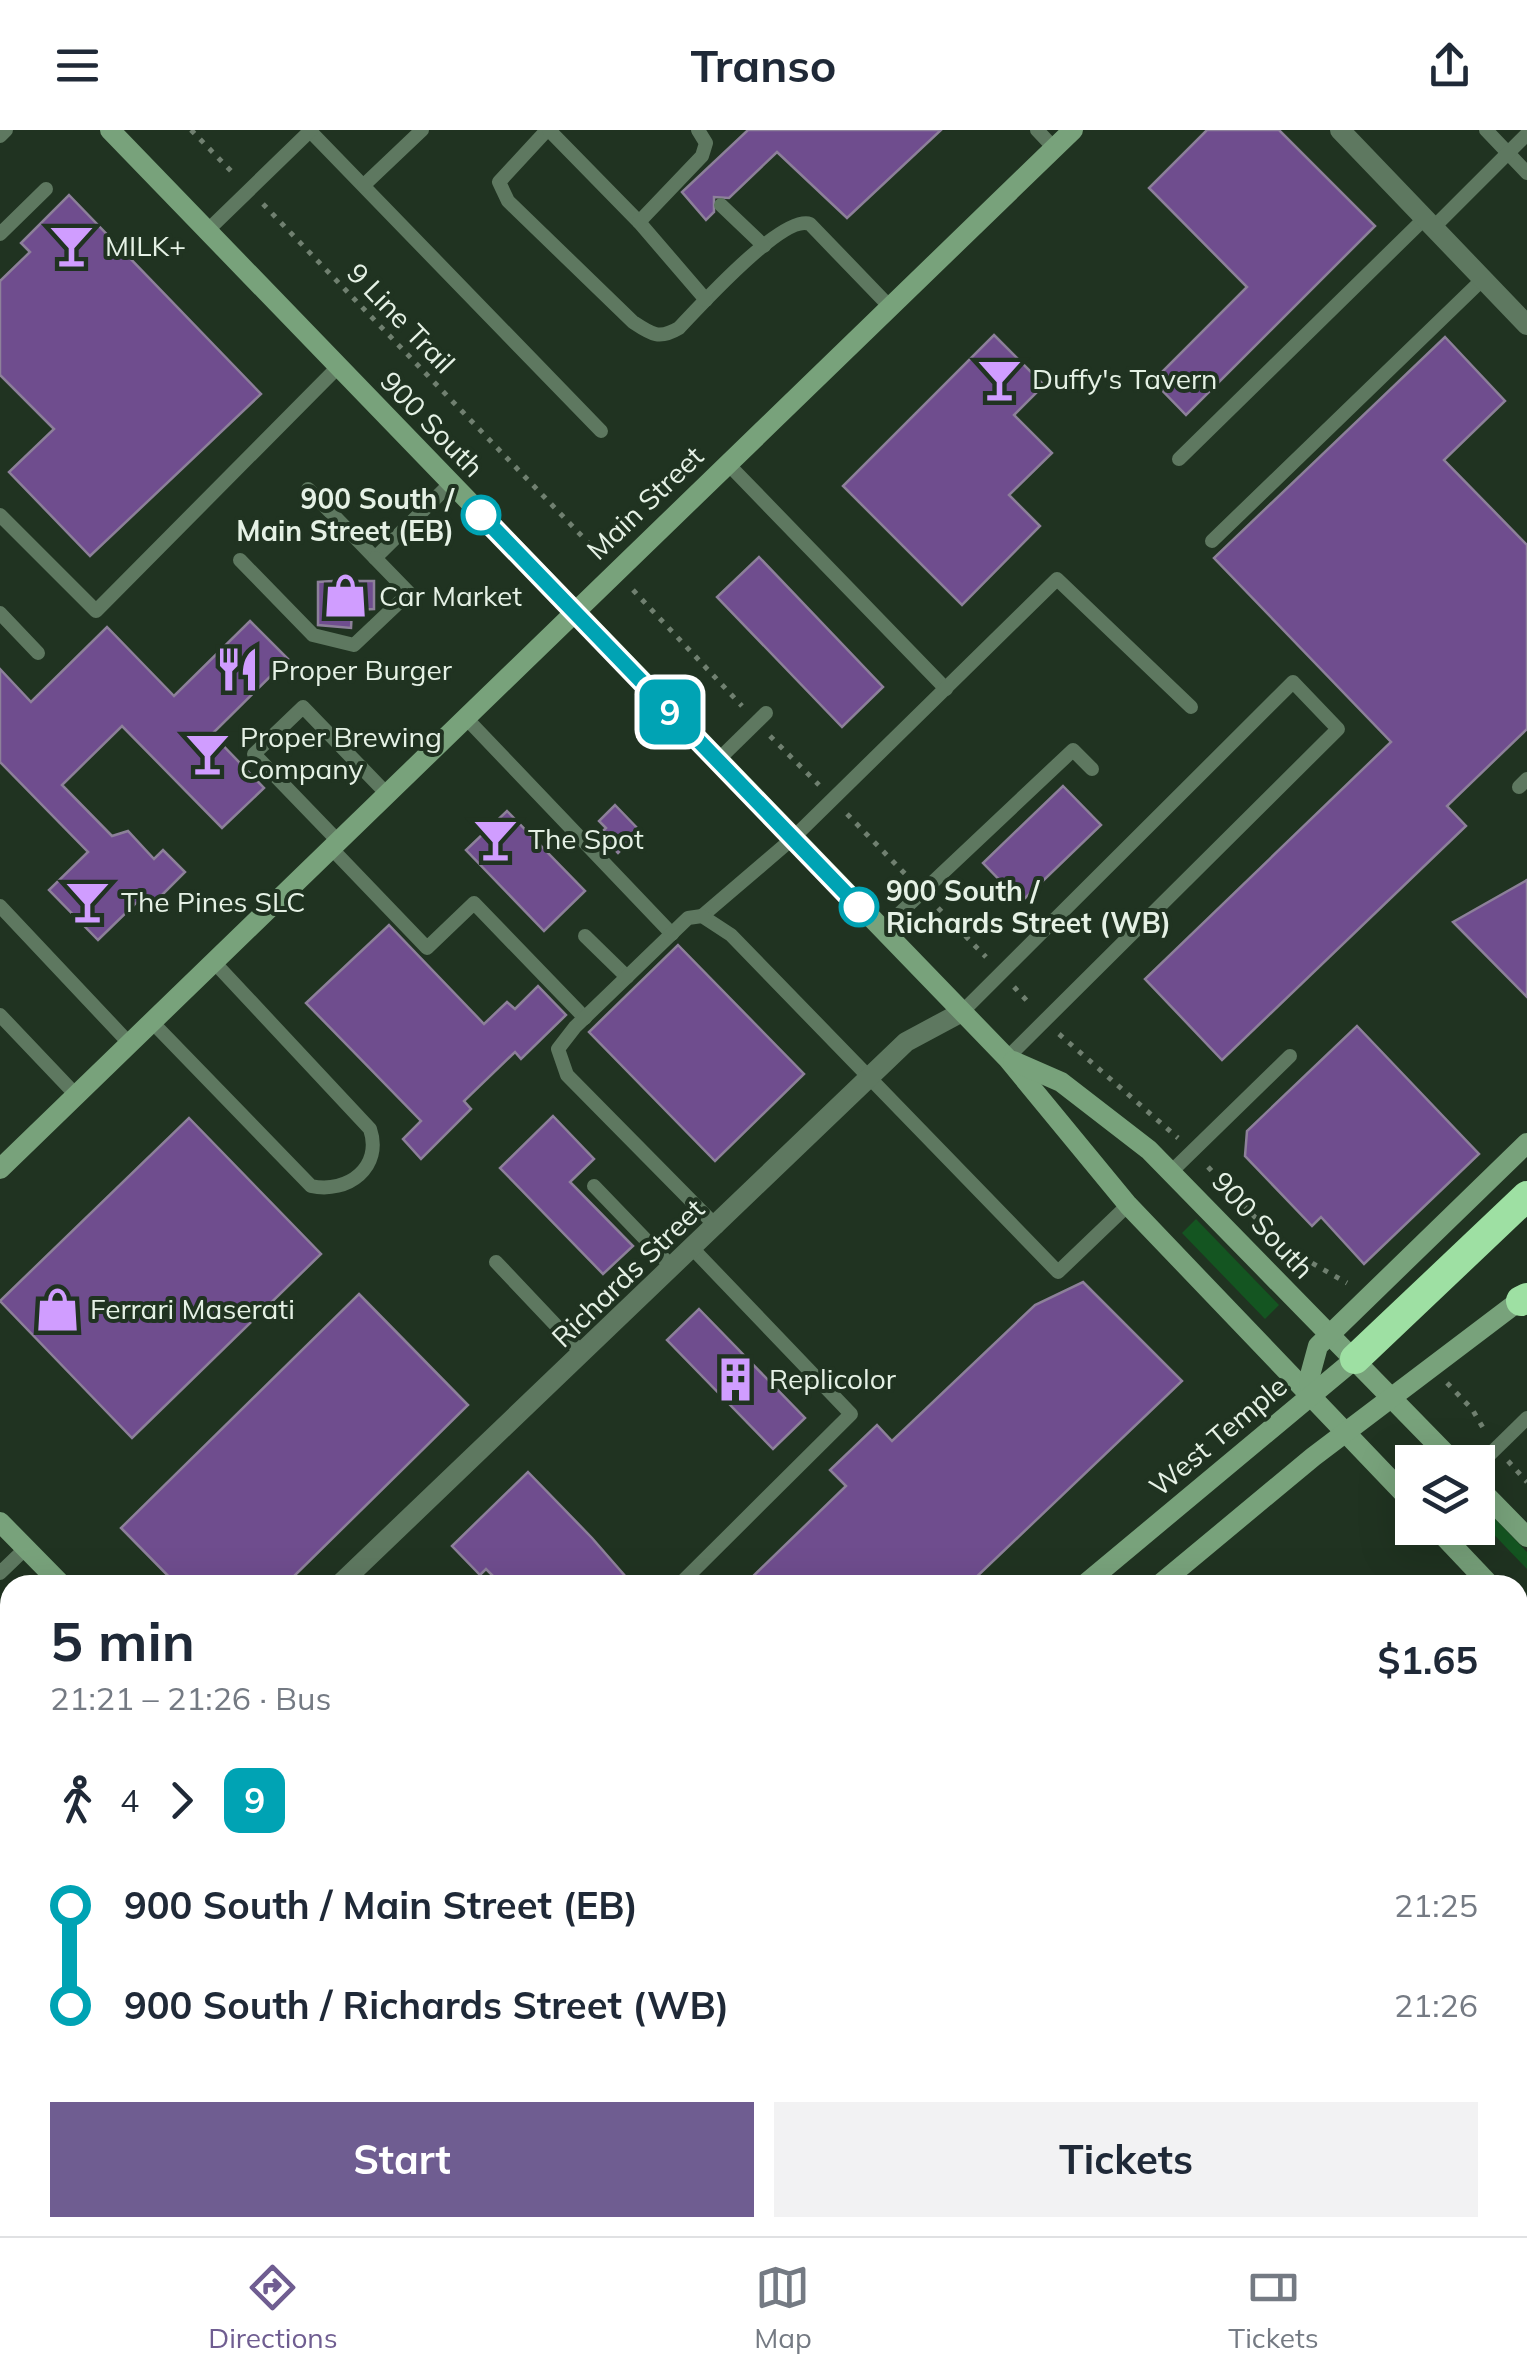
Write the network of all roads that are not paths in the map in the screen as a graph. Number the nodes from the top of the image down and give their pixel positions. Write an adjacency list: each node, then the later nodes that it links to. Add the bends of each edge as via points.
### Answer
1 (6, 130): 12 (lane)
2 (110, 130): 21 (street, 900 South)
3 (310, 130): 16 (lane); 21 (lane)
4 (422, 130): 16 (lane)
5 (548, 130): 19 (lane); 25 (lane, via 499,182 508,201 653,336 679,328)
6 (698, 130): 19 (lane, via 706,142 692,176)
7 (1037, 130): 13 (lane)
8 (1073, 130): 13 (street, Main Street)
9 (1340, 130): 20 (street)
10 (1486, 130): 14 (lane)
11 (1527, 134): 14 (lane)
12 (0, 136)
13 (1054, 148): 26 (street, Main Street)
14 (1508, 154): 15 (lane); 20 (lane)
15 (1527, 173)
16 (364, 185): 29 (lane)
17 (46, 189): 22 (lane)
18 (722, 205): 23 (lane)
19 (639, 222): 25 (lane)
20 (1429, 224): 24 (street); 30 (lane)
21 (208, 230): 28 (street, 900 South)
22 (0, 234)
23 (764, 246): 25 (lane); 26 (lane, via 792,223 810,224)
24 (1482, 280): 27 (street); 35 (lane)
25 (706, 300)
26 (890, 307): 31 (street, Main Street)
27 (1527, 325)
28 (338, 367): 32 (street, 900 South); 34 (lane, via 96,611)
29 (601, 431)
30 (1179, 459)
31 (727, 463): 38 (street, Main Street); 41 (lane)
32 (451, 483): 36 (lane); 38 (street, 900 South)
33 (308, 489): 36 (lane)
34 (0, 515)
35 (1212, 540)
36 (375, 558): 37 (lane, via 409,592 354,645 313,635)
37 (240, 560)
38 (574, 611): 44 (street, Main Street); 45 (street, 900 South)
39 (0, 613): 40 (lane)
40 (38, 653)
41 (946, 690): 42 (lane, via 1057,579); 48 (lane)
42 (1191, 706)
43 (766, 713): 45 (lane)
44 (465, 717): 47 (street, Main Street); 53 (lane)
45 (717, 762): 48 (street, 900 South)
46 (1092, 768): 52 (lane, via 1073,750)
47 (387, 794): 49 (street, Main Street); 49 (lane, via 303,707 254,754)
48 (792, 839): 51 (lane); 52 (street, 900 South)
49 (334, 845): 55 (street, Main Street); 59 (lane, via 428,948 474,903)
50 (0, 906): 61 (lane)
51 (702, 916): 53 (lane, via 688,918); 64 (lane, via 730,935)
52 (882, 930): 57 (street, 900 South)
53 (672, 934): 56 (lane)
54 (585, 936): 56 (lane)
55 (213, 961): 60 (street, Main Street); 60 (lane, via 370,1129 377,1148 373,1161 347,1184 330,1190 311,1186)
56 (626, 977): 59 (lane)
57 (962, 1012): 63 (street, 900 South); 63 (lane, via 1293,682 1338,729); 64 (street, Richards Street, via 906,1042)
58 (0, 1014): 65 (lane)
59 (585, 1018): 72 (lane, via 558,1049 560,1066)
60 (151, 1021): 61 (street, Main Street)
61 (129, 1043): 65 (street, Main Street)
62 (1290, 1056): 68 (lane)
63 (1007, 1058): 68 (street, 900 South, via 1061,1082); 71 (street, 900 South)
64 (870, 1078): 71 (lane, via 1058,1272); 72 (street, Richards Street)
65 (76, 1095): 67 (street, Main Street)
66 (1527, 1143): 77 (street, West Temple)
67 (0, 1169)
68 (1172, 1171): 77 (street, 900 South)
69 (594, 1186): 75 (lane)
70 (1527, 1196): 79 (highway)
71 (1128, 1205): 80 (street, 900 South)
72 (717, 1227): 73 (street, Richards Street)
73 (693, 1249): 75 (street, Richards Street); 95 (lane, via 850,1414)
74 (496, 1262): 78 (lane)
75 (673, 1268): 78 (street, Richards Street)
76 (1525, 1298): 81 (street)
77 (1330, 1334): 79 (street, 900 South); 80 (street, West Temple, via 1312,1362)
78 (583, 1354): 94 (street, Richards Street)
79 (1355, 1359): 80 (street); 81 (street, 900 South)
80 (1311, 1396): 83 (street, 900 South); 96 (street, West Temple)
81 (1390, 1396): 83 (street); 84 (street, 900 South)
82 (1527, 1418): 85 (lane)
83 (1345, 1432): 86 (street, 900 South); 97 (street)
84 (1438, 1445)
85 (1495, 1449)
86 (1395, 1484)
87 (1495, 1503): 89 (street)
88 (0, 1522): 91 (street)
89 (1527, 1536)
90 (1452, 1545): 98 (street)
91 (26, 1548): 92 (lane); 93 (street)
92 (0, 1573)
93 (52, 1575)
94 (351, 1575)
95 (689, 1575)
96 (1096, 1575)
97 (1171, 1575)
98 (1481, 1575)

